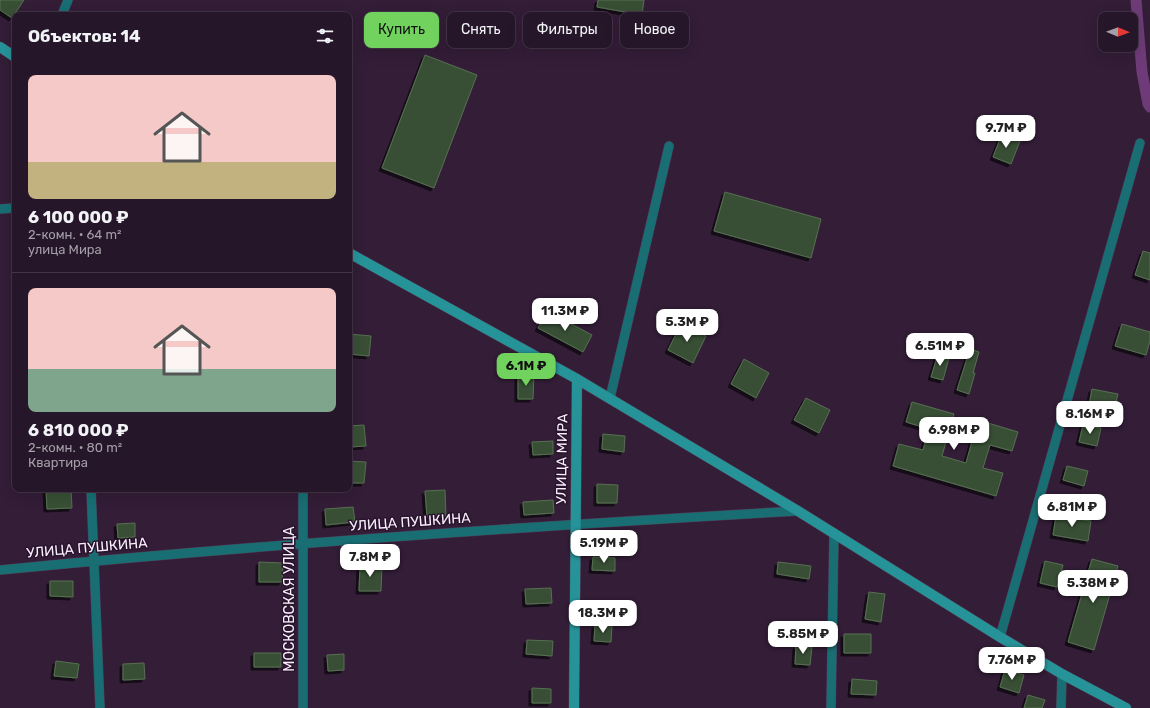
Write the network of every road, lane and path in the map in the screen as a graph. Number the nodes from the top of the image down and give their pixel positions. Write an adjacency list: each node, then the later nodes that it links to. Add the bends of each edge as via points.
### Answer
1 (68, 0): 2 (street)
2 (63, 12)
3 (0, 48): 4 (main road)
4 (12, 56)
5 (1140, 143): 20 (street)
6 (669, 146): 11 (street)
7 (12, 208): 8 (street)
8 (0, 209)
9 (352, 255): 10 (main road)
10 (577, 379): 11 (main road); 15 (main road, УЛИЦА МИРА)
11 (610, 398): 14 (main road)
12 (91, 492): 18 (street)
13 (302, 492): 17 (street, МОСКОВСКАЯ УЛИЦА)
14 (798, 511): 15 (street, УЛИЦА ПУШКИНА); 16 (main road)
15 (576, 524): 17 (street, УЛИЦА ПУШКИНА); 24 (main road, УЛИЦА МИРА)
16 (834, 534): 20 (main road); 25 (street)
17 (302, 544): 18 (street, УЛИЦА ПУШКИНА); 23 (street, МОСКОВСКАЯ УЛИЦА)
18 (94, 561): 19 (street, УЛИЦА ПУШКИНА); 22 (street)
19 (0, 570)
20 (1000, 637): 21 (main road)
21 (1062, 674): 26 (street); 27 (main road)
22 (100, 708)
23 (304, 708)
24 (574, 708)
25 (831, 708)
26 (1061, 708)
27 (1126, 708)

